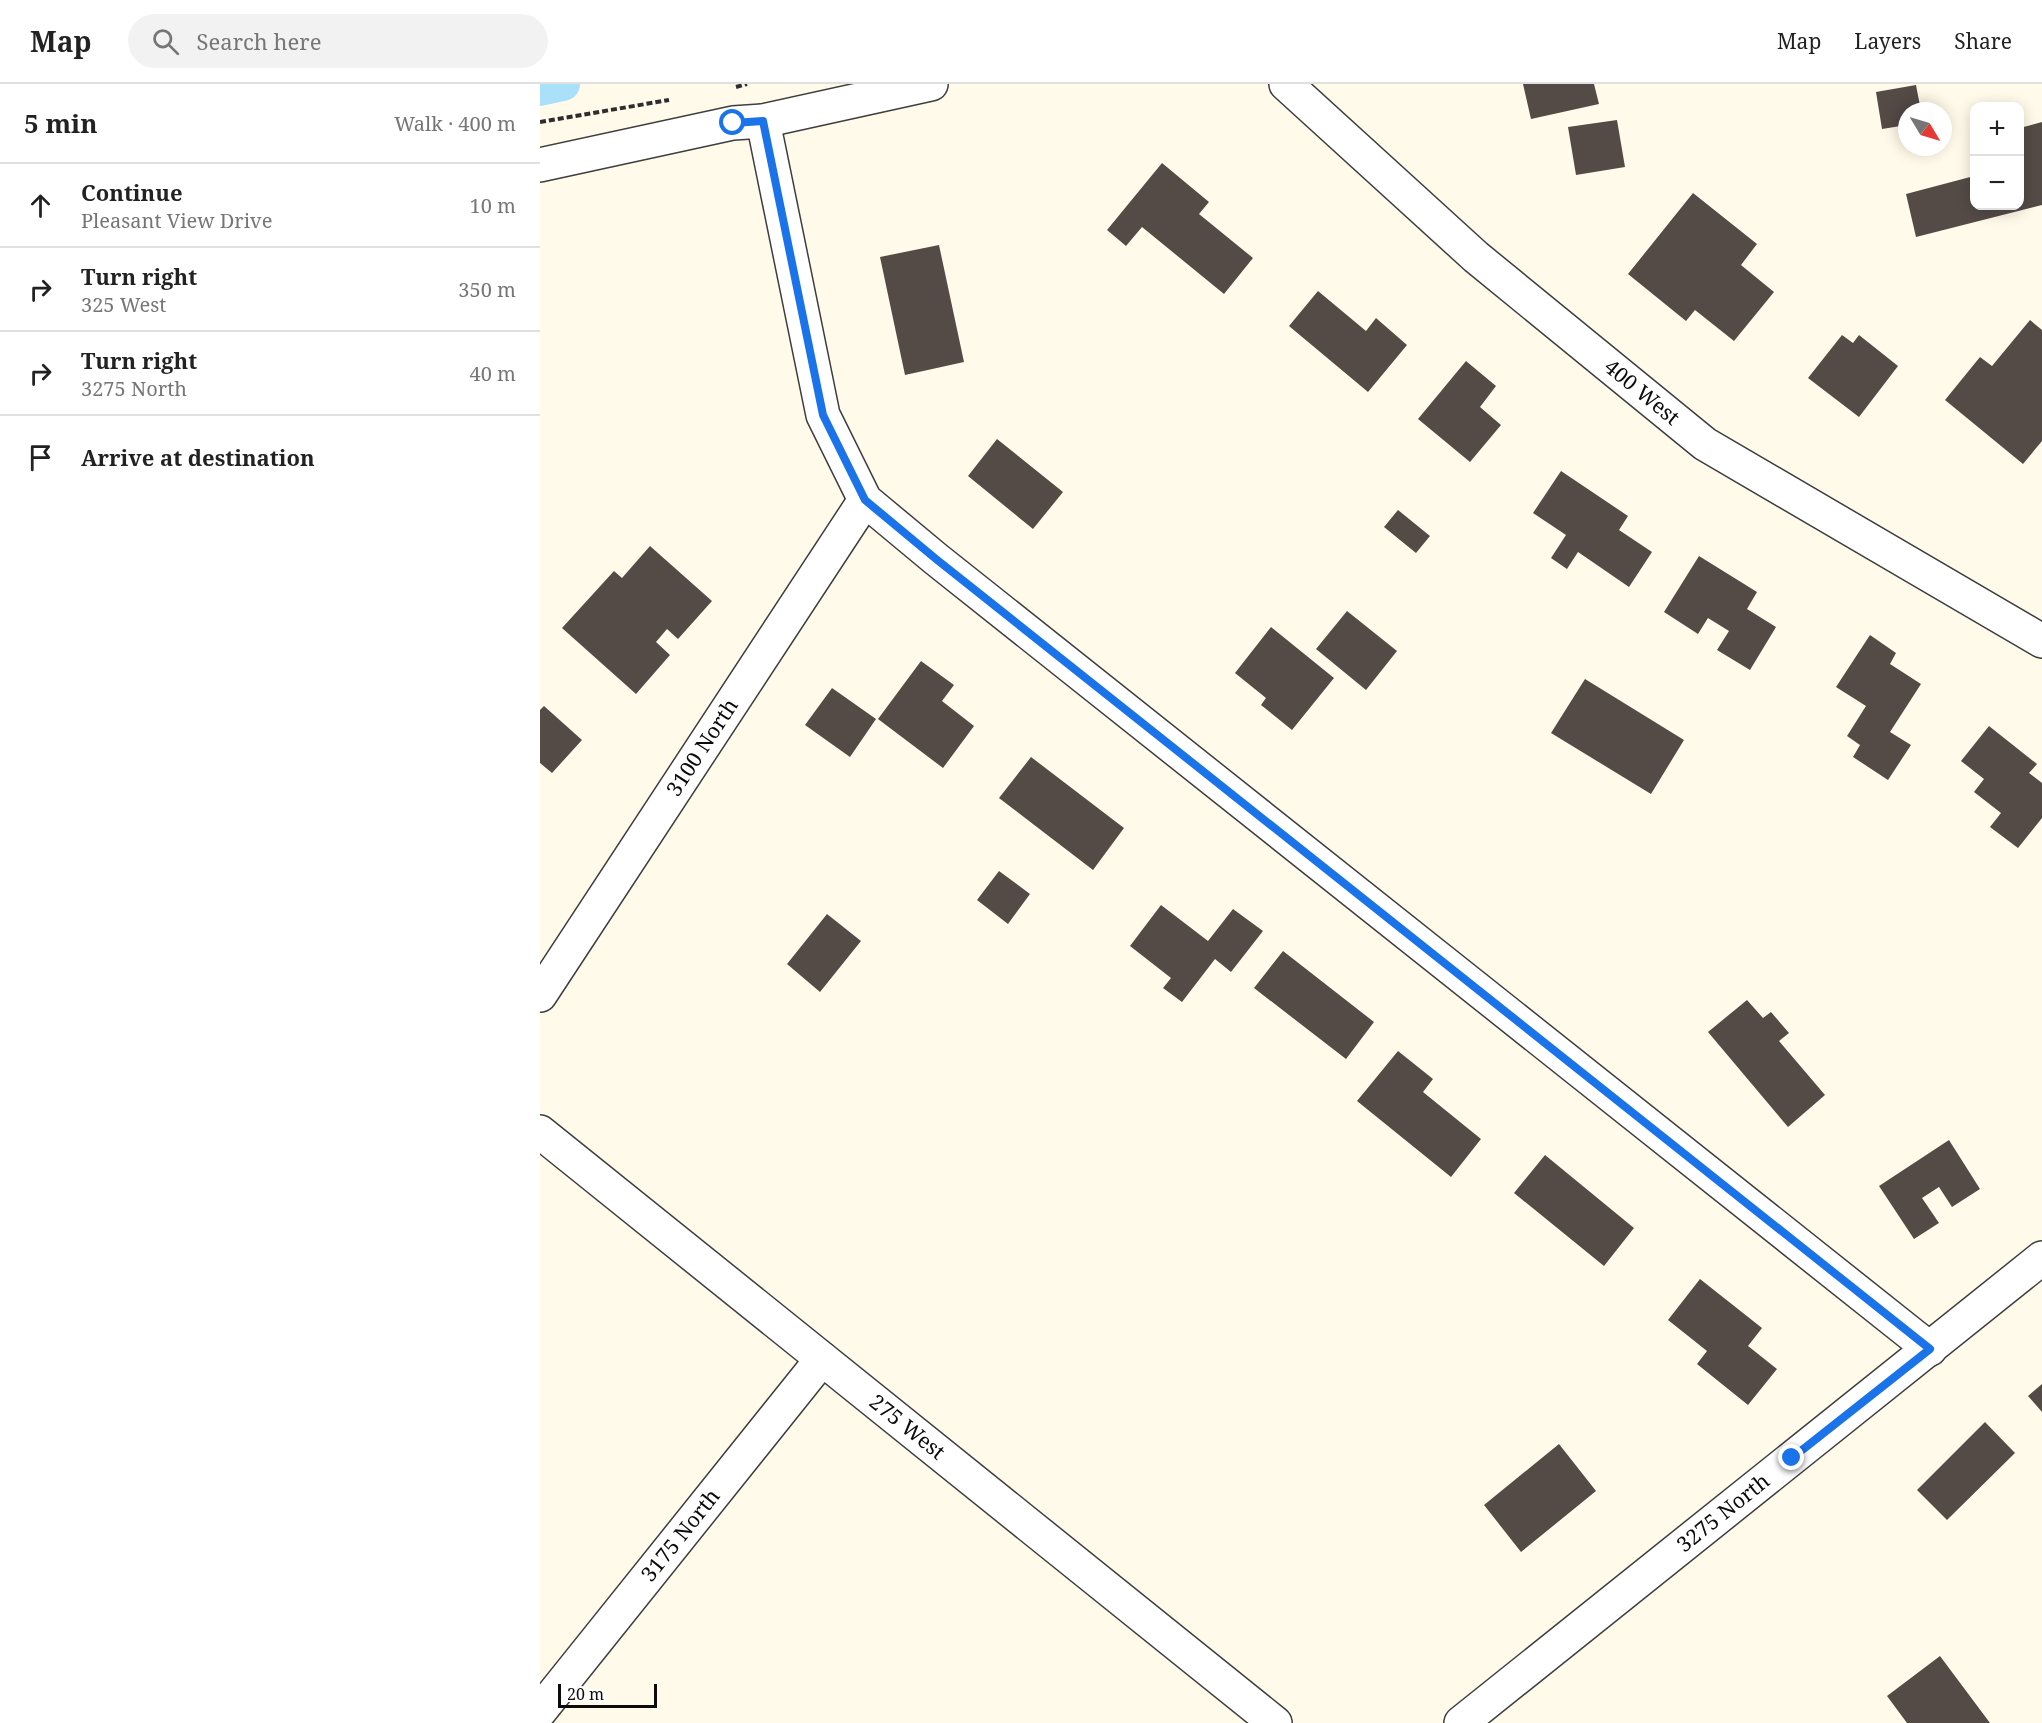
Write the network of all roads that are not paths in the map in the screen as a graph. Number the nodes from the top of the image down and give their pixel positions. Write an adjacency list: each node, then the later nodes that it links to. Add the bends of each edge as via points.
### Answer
1 (931, 84): 3 (street)
2 (1286, 84): 6 (street, 400 West, via 1476,257 1705,444)
3 (763, 121): 4 (street, via 733,123); 5 (street, via 823,415)
4 (540, 165)
5 (865, 500): 7 (street, 3100 North); 10 (street)
6 (2042, 641)
7 (540, 995)
8 (540, 1132): 11 (street, 275 West)
9 (2042, 1258): 10 (street, 3275 North)
10 (1930, 1349): 14 (street, 3275 North)
11 (822, 1359): 12 (street, 3175 North); 13 (street, 275 West)
12 (540, 1711)
13 (1275, 1723)
14 (1461, 1723)

